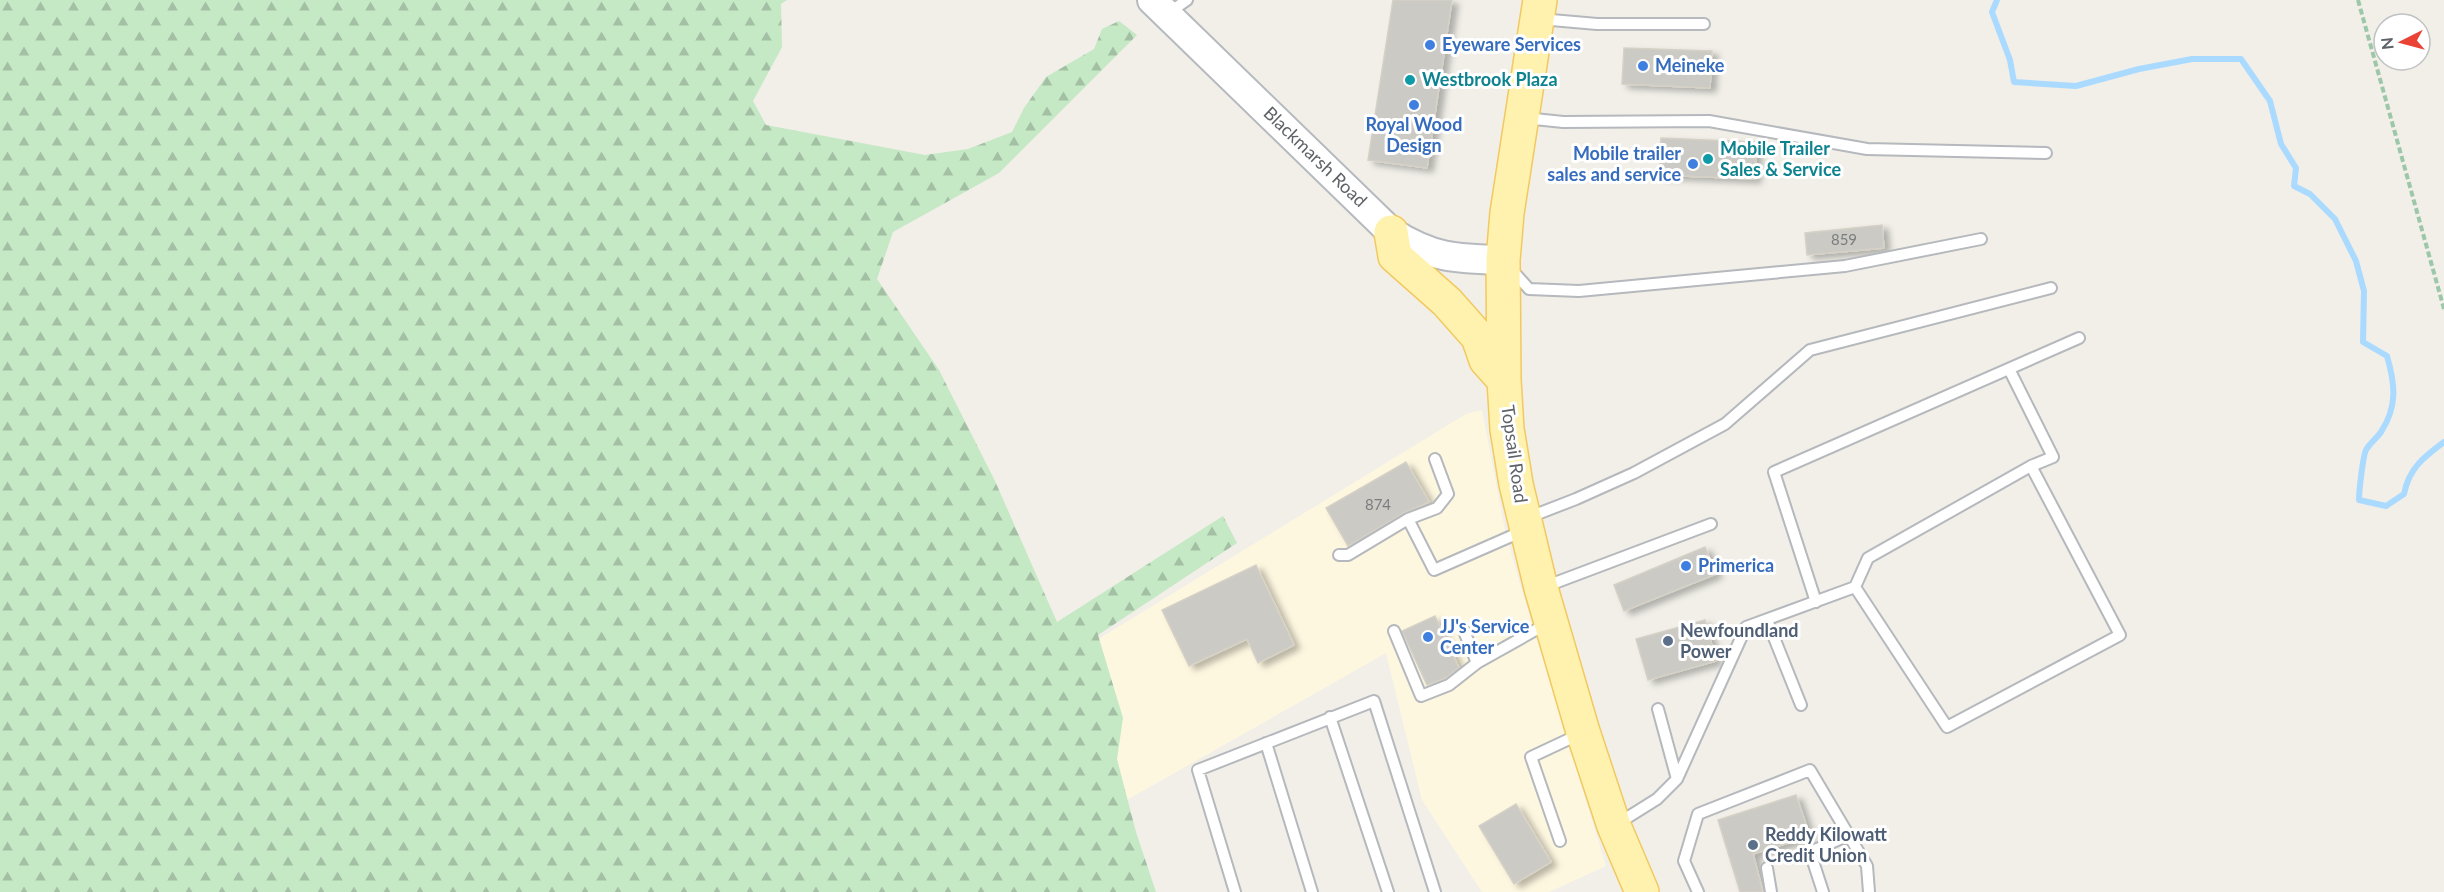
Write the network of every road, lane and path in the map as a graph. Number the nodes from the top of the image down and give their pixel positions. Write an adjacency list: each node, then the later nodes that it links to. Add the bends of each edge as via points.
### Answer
1 (2358, 0): 11 (path)
2 (1169, 5): 7 (main road, Blackmarsh Road)
3 (1539, 9): 4 (lane, via 1597,24); 5 (main road, Topsail Road)
4 (1704, 24)
5 (1522, 117): 6 (lane, via 1563,122 1709,121 1868,148); 9 (main road, Topsail Road)
6 (2046, 153)
7 (1391, 232): 9 (main road, Blackmarsh Road, via 1436,255); 14 (main road, via 1395,256 1447,302 1478,337 1486,360)
8 (1981, 239): 9 (lane, via 1845,266 1579,291 1529,289)
9 (1503, 260): 14 (main road, Topsail Road)
10 (2051, 288): 18 (lane, via 1810,350 1725,424 1634,473)
11 (2444, 309)
12 (2079, 338): 13 (lane)
13 (2009, 369): 16 (lane, via 2053,457); 23 (lane, via 1774,472)
14 (1504, 380): 18 (main road, Topsail Road, via 1507,429)
15 (1435, 459): 17 (lane, via 1448,494 1437,508)
16 (2031, 466): 21 (lane, via 1868,558); 21 (lane, via 2120,635 1947,727)
17 (1408, 519): 18 (lane, via 1434,570); 20 (lane, via 1348,555)
18 (1525, 524): 22 (main road, Topsail Road)
19 (1711, 524): 22 (lane)
20 (1339, 555)
21 (1854, 587): 23 (lane)
22 (1540, 588): 25 (main road, Topsail Road)
23 (1816, 602): 24 (lane)
24 (1767, 620): 29 (lane); 34 (lane, via 1746,627)
25 (1550, 622): 28 (lane); 32 (main road, Topsail Road)
26 (1464, 631): 28 (lane)
27 (1394, 632): 28 (lane, via 1421,696 1449,685)
28 (1477, 663)
29 (1801, 705)
30 (1658, 709): 34 (lane)
31 (1330, 717): 33 (lane); 41 (lane); 42 (lane, via 1374,701)
32 (1583, 732): 35 (main road, Topsail Road); 37 (lane, via 1532,758)
33 (1266, 743): 39 (lane, via 1198,771); 40 (lane)
34 (1677, 778): 35 (lane, via 1657,799)
35 (1614, 826): 43 (main road, Topsail Road)
36 (1849, 835): 44 (lane, via 1810,770 1698,814 1684,861); 46 (lane, via 1809,852); 47 (lane, via 1867,866)
37 (1560, 841)
38 (1767, 868): 45 (lane)
39 (1235, 892)
40 (1312, 892)
41 (1388, 892)
42 (1435, 892)
43 (1642, 892)
44 (1698, 892)
45 (1772, 892)
46 (1823, 892)
47 (1869, 892)

